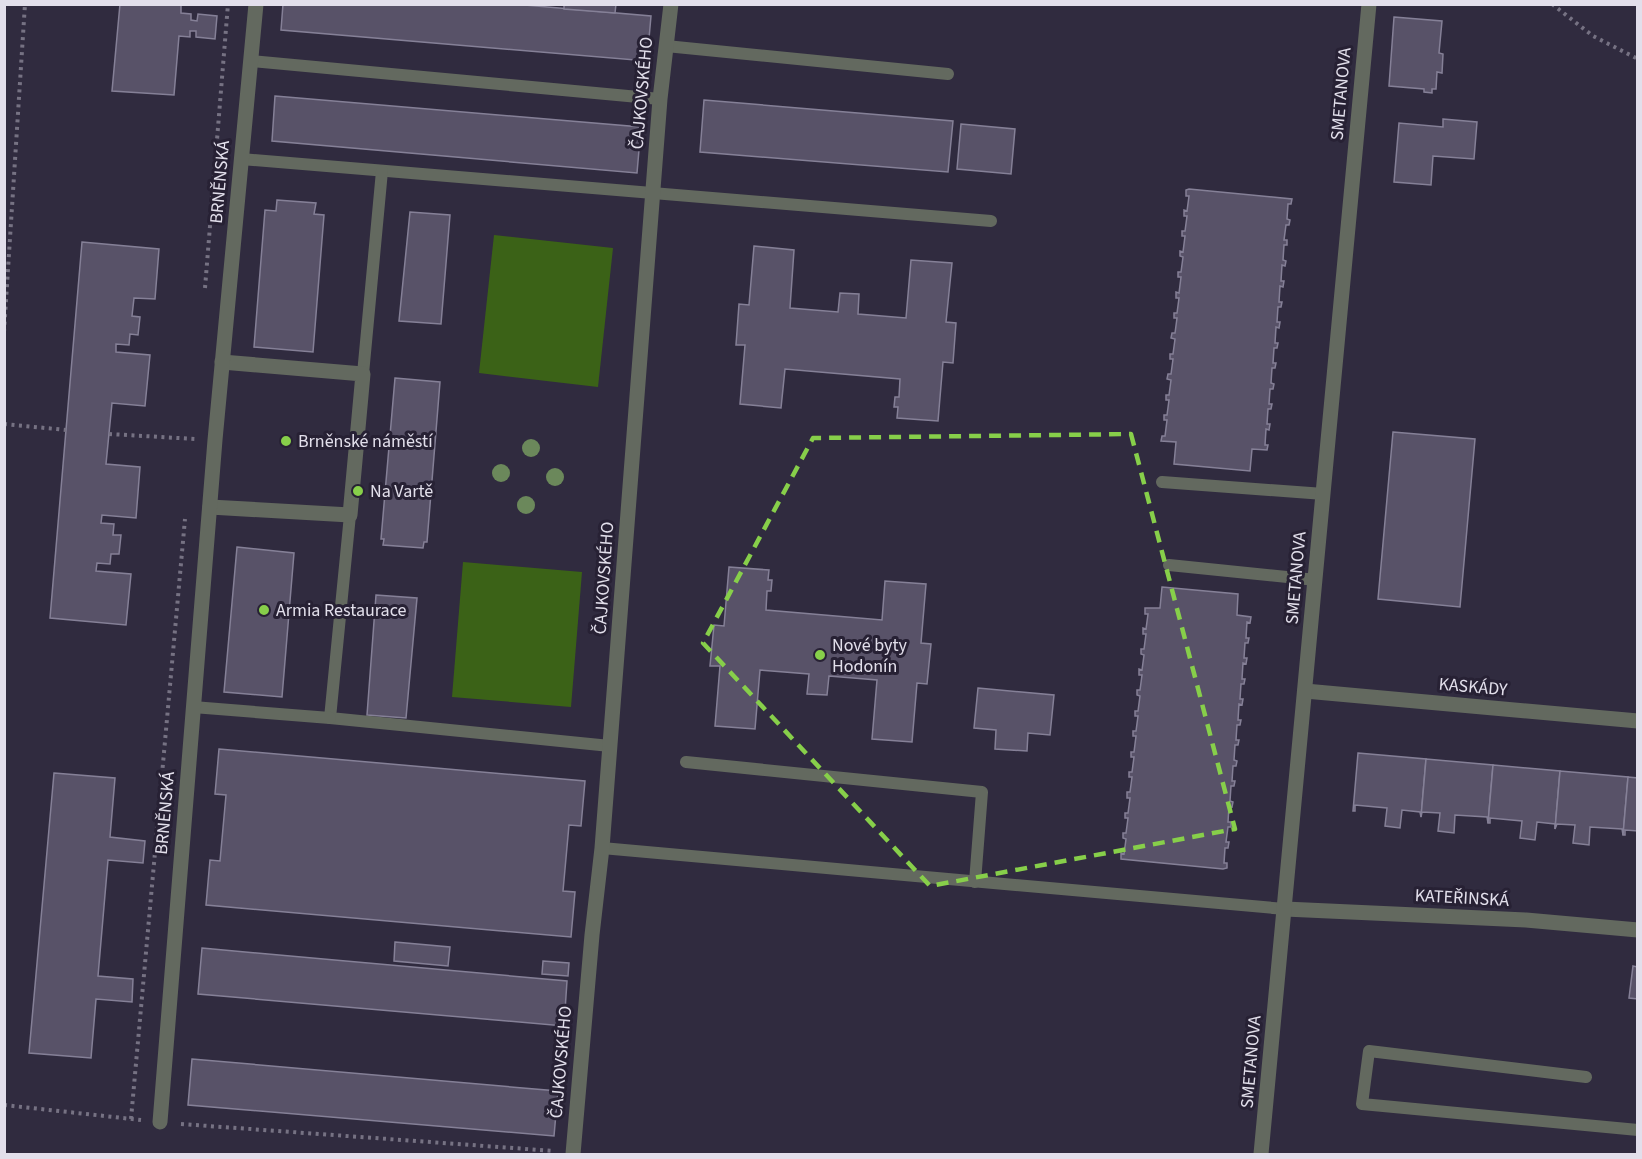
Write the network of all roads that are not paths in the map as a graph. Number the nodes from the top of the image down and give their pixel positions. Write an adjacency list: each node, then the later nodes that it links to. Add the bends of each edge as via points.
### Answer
1 (256, 4): 5 (street, BRNĚNSKÁ)
2 (671, 4): 4 (street, ČAJKOVSKÉHO)
3 (1369, 4): 15 (street, SMETANOVA)
4 (666, 46): 6 (lane); 7 (street, ČAJKOVSKÉHO)
5 (251, 61): 7 (lane); 8 (street, BRNĚNSKÁ)
6 (948, 74)
7 (660, 99): 10 (street, ČAJKOVSKÉHO)
8 (241, 159): 9 (lane); 12 (street, BRNĚNSKÁ)
9 (382, 171): 10 (lane); 13 (lane)
10 (653, 192): 11 (lane); 24 (street, ČAJKOVSKÉHO)
11 (991, 220)
12 (222, 362): 13 (street); 16 (street)
13 (363, 374): 17 (street)
14 (1162, 482): 15 (lane)
15 (1324, 494): 19 (street, SMETANOVA)
16 (210, 507): 17 (street); 21 (street, BRNĚNSKÁ)
17 (350, 515): 22 (lane)
18 (1169, 565): 19 (lane)
19 (1316, 580): 20 (street, SMETANOVA)
20 (1305, 691): 23 (street, KASKÁDY); 28 (street, SMETANOVA)
21 (193, 707): 22 (lane); 31 (street, BRNĚNSKÁ)
22 (330, 718): 24 (lane)
23 (1638, 721)
24 (610, 746): 26 (street, ČAJKOVSKÉHO)
25 (686, 762): 27 (lane, via 982,792)
26 (602, 848): 27 (lane); 33 (street, ČAJKOVSKÉHO)
27 (975, 882): 28 (lane)
28 (1285, 909): 29 (street, KATEŘINSKÁ, via 1493,918); 34 (street, SMETANOVA)
29 (1638, 930)
30 (1586, 1077): 32 (lane, via 1369,1051 1362,1104)
31 (160, 1122)
32 (1638, 1130)
33 (573, 1154)
34 (1262, 1155)

